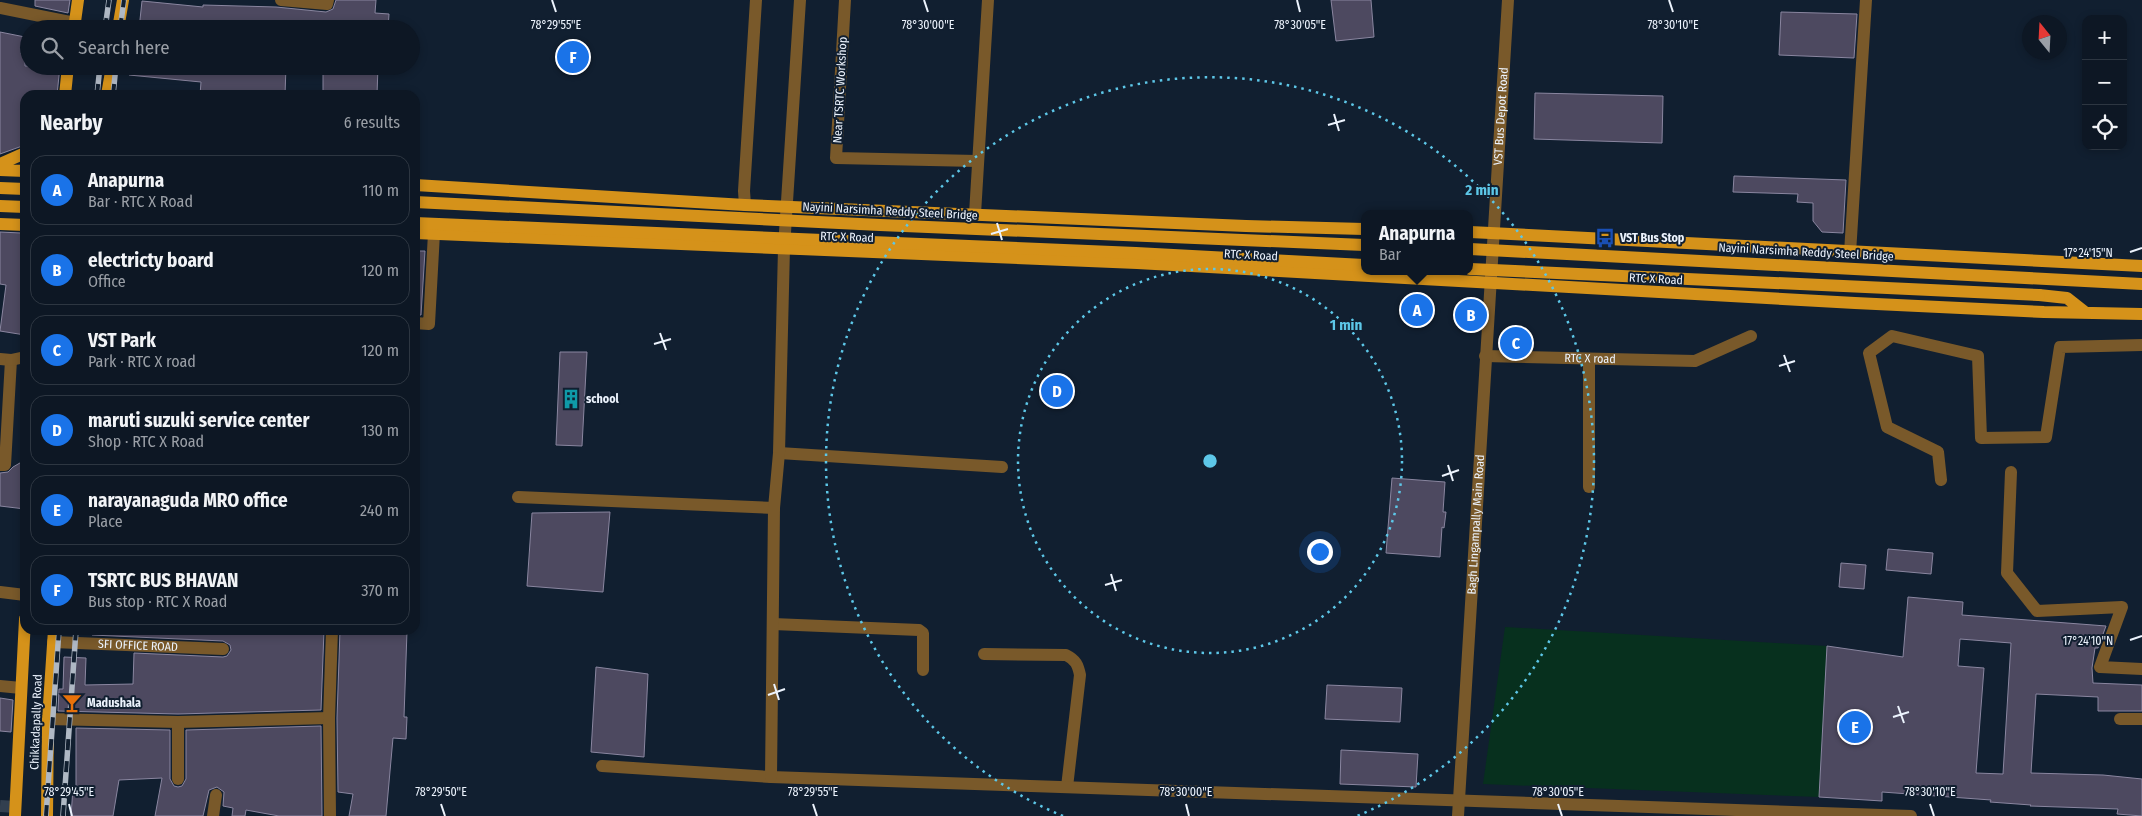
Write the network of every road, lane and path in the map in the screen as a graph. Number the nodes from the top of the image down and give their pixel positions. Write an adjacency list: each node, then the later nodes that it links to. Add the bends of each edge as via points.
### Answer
1 (78, 0): 13 (main road)
2 (123, 0): 14 (main road)
3 (281, 0): 4 (street, via 327,4)
4 (328, 0)
5 (756, 0): 28 (street)
6 (800, 0): 30 (street)
7 (844, 0): 20 (street, Near TSRTC Workshop, via 836,158)
8 (988, 0): 20 (street)
9 (1508, 0): 40 (street, VST Bus Depot Road)
10 (1866, 0): 44 (street)
11 (0, 8): 12 (street)
12 (49, 20)
13 (75, 20)
14 (120, 20)
15 (67, 75): 17 (main road)
16 (110, 75): 18 (main road)
17 (65, 90)
18 (108, 90)
19 (20, 155): 21 (main road)
20 (977, 161): 32 (street)
21 (0, 164)
22 (0, 170): 23 (main road)
23 (20, 171)
24 (420, 185): 28 (main road)
25 (0, 188): 26 (main road)
26 (20, 189)
27 (420, 202): 41 (main road, Nayini Narsimha Reddy Steel Bridge, bridge)
28 (745, 205): 30 (main road)
29 (0, 206): 31 (main road)
30 (787, 206): 32 (main road); 42 (street)
31 (20, 207)
32 (975, 214): 36 (main road)
33 (420, 223): 45 (main road, bridge)
34 (0, 224): 35 (main road)
35 (20, 225)
36 (1361, 229)
37 (1473, 232): 40 (main road)
38 (420, 233): 39 (main road, RTC X Road)
39 (434, 233): 42 (main road, RTC X Road); 52 (street, via 429,324)
40 (1494, 233): 44 (main road); 48 (street, Bagh Lingampally Main Road)
41 (1361, 245)
42 (784, 248): 48 (main road, RTC X Road); 59 (street)
43 (1473, 249): 49 (main road, Nayini Narsimha Reddy Steel Bridge, bridge)
44 (1850, 252): 46 (main road)
45 (1361, 264)
46 (2142, 266)
47 (1473, 269): 50 (main road, bridge, via 2039,295 2068,298)
48 (1490, 282): 50 (main road, RTC X Road); 55 (street, Bagh Lingampally Main Road)
49 (2142, 284)
50 (2086, 313): 51 (main road, RTC X Road)
51 (2142, 314)
52 (420, 323)
53 (1751, 336): 57 (street, RTC X road, via 1695,361)
54 (2142, 345): 63 (street, via 2060,347 2046,437 1981,438 1978,356 1892,336 1869,353 1887,427 1938,452)
55 (1485, 356): 57 (street, RTC X road); 89 (street, Bagh Lingampally Main Road)
56 (20, 358): 58 (street)
57 (1589, 359): 64 (street)
58 (5, 360): 60 (street, via 6,465)
59 (779, 453): 61 (street); 66 (street)
60 (0, 465)
61 (1002, 467)
62 (2011, 472): 75 (street, via 2007,573 2037,611 2122,607 2100,667)
63 (1941, 480)
64 (1589, 487)
65 (518, 497): 66 (street)
66 (774, 508): 69 (street)
67 (0, 592): 68 (street)
68 (20, 594)
69 (773, 624): 76 (street, via 919,630 923,633); 85 (street)
70 (24, 635): 78 (main road, Chikkadapally Road)
71 (332, 635): 79 (street)
72 (54, 636): 73 (street, SFI OFFICE ROAD); 80 (main road, Chikkadapally Road)
73 (223, 649)
74 (984, 654): 87 (street, via 1066,655 1078,665 1080,675)
75 (2142, 669)
76 (923, 670)
77 (0, 686): 78 (street)
78 (21, 688): 91 (main road, Chikkadapally Road)
79 (329, 718): 83 (street); 94 (street)
80 (48, 719): 83 (street); 92 (main road, Chikkadapally Road)
81 (2120, 719): 82 (street)
82 (2142, 719)
83 (178, 722): 86 (street)
84 (602, 766): 85 (street)
85 (771, 776): 87 (street)
86 (178, 779)
87 (1067, 787): 89 (street)
88 (216, 795): 93 (street)
89 (1458, 801): 90 (street, Bagh Lingampally Main Road); 95 (street)
90 (1460, 815)
91 (15, 816)
92 (47, 816)
93 (213, 816)
94 (330, 816)
95 (1911, 816)

